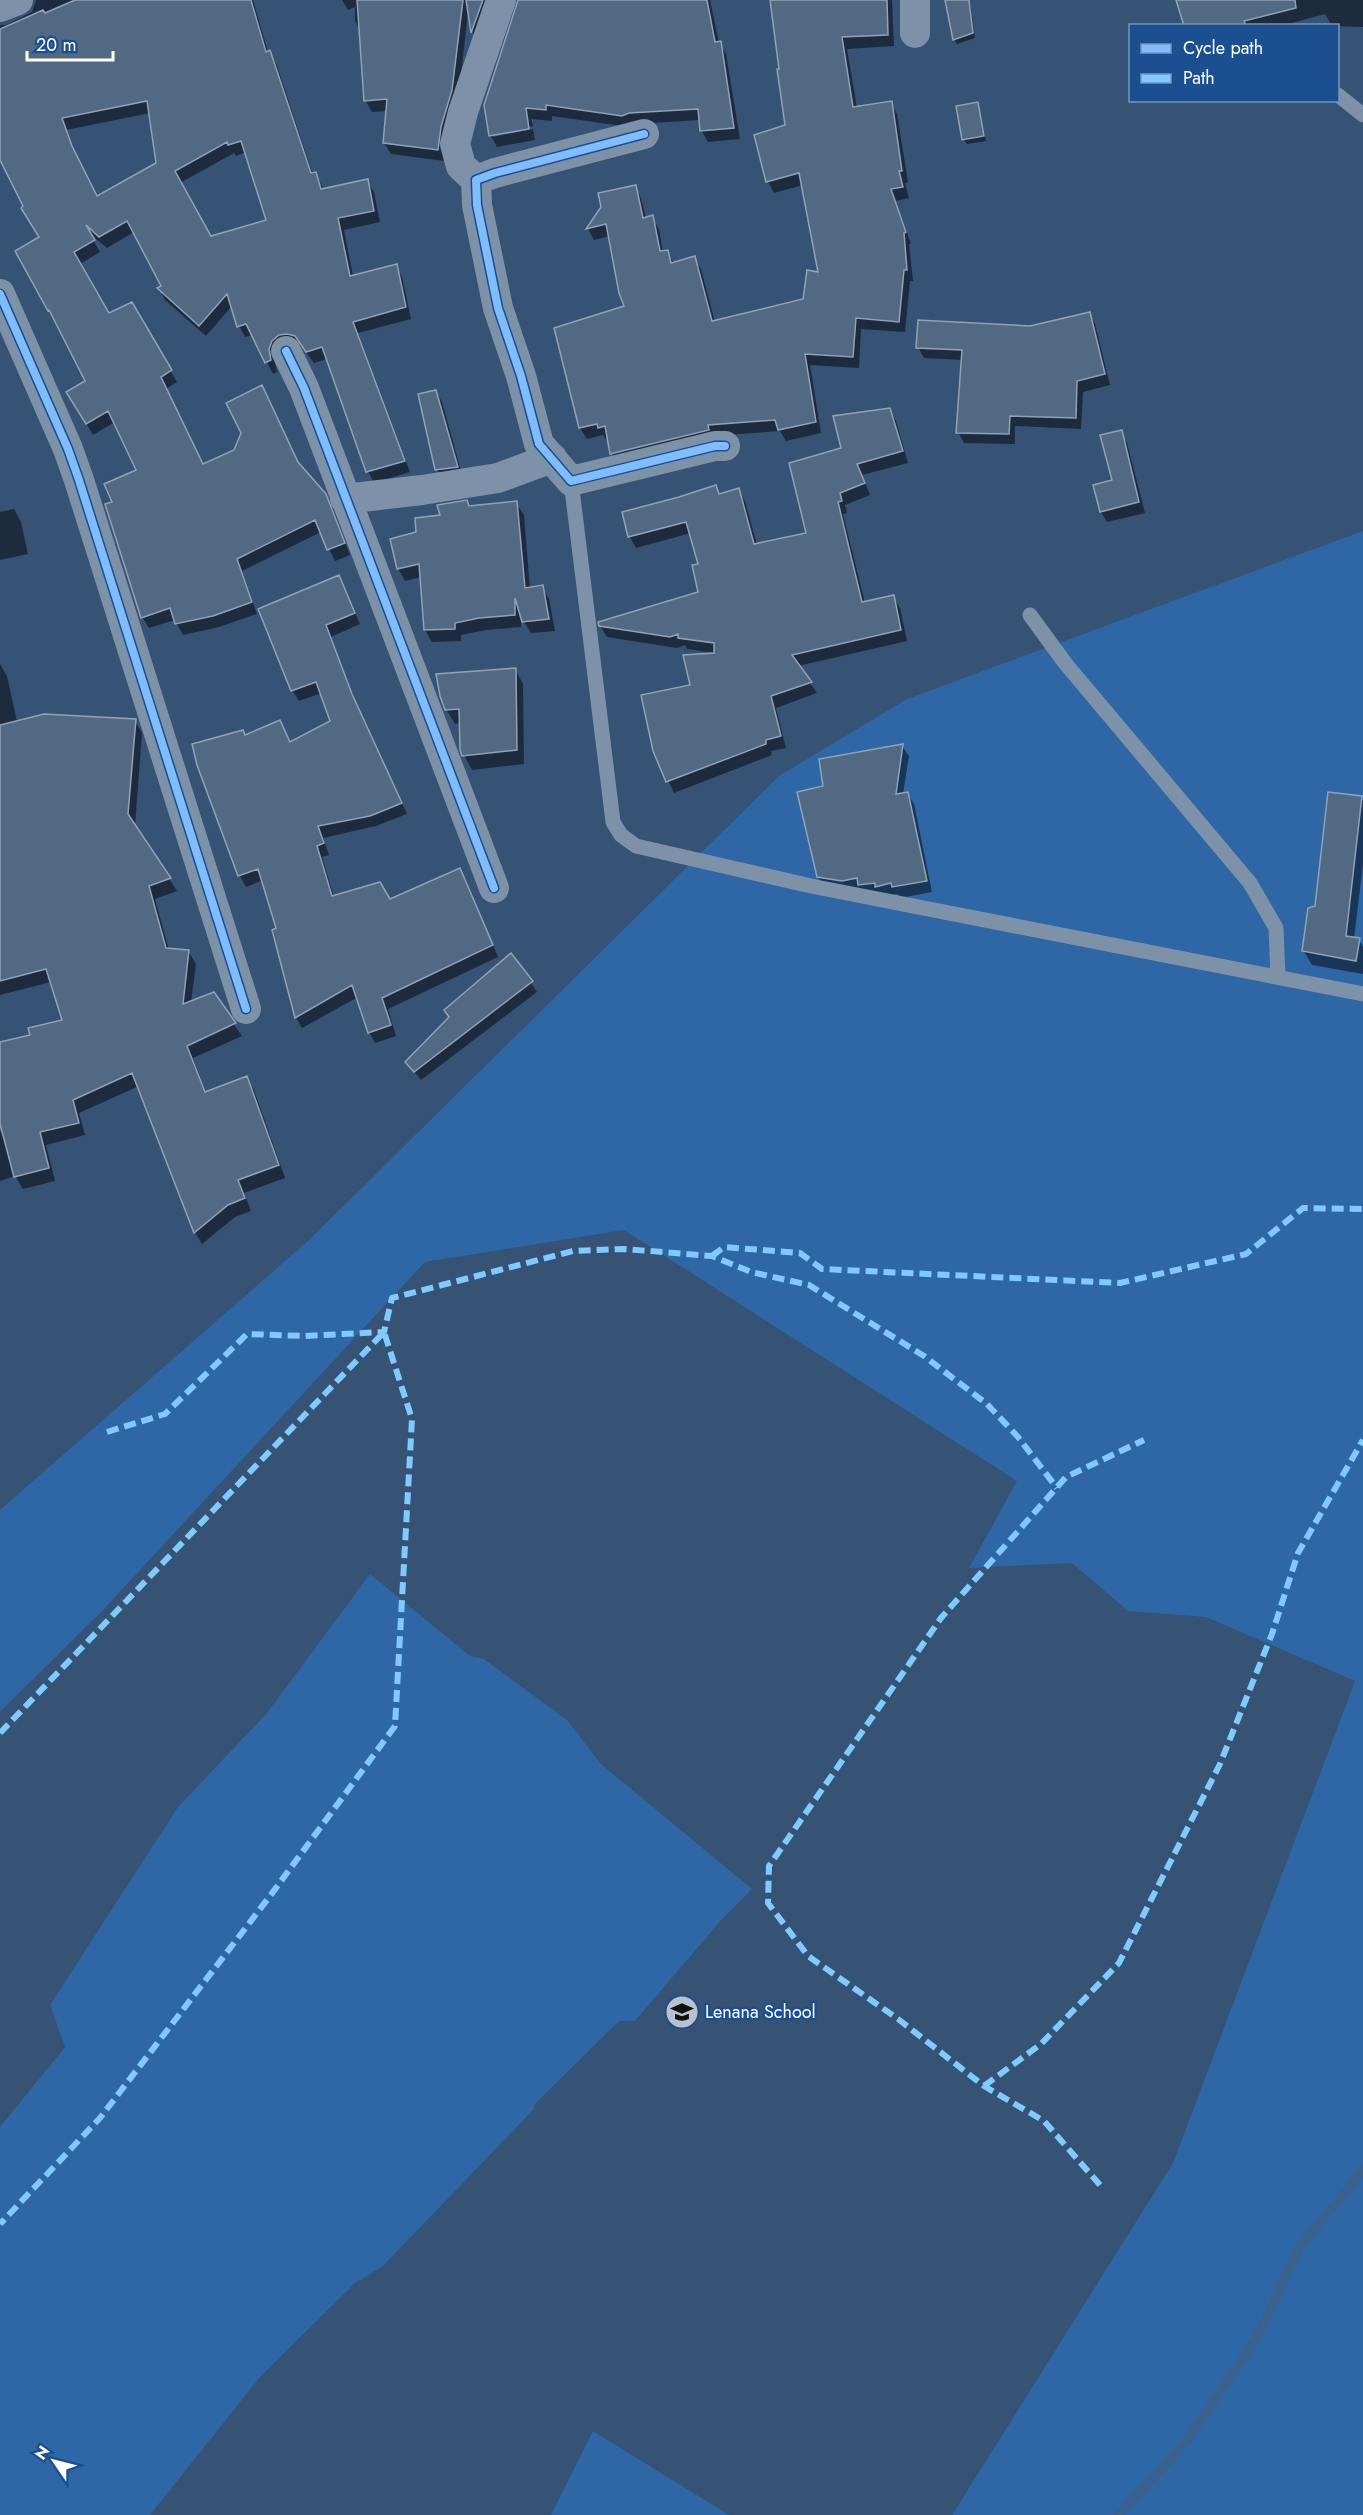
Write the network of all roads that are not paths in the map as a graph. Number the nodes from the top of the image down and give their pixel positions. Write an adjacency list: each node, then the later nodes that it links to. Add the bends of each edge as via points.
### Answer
1 (18, 0): 4 (street)
2 (501, 0): 9 (street, via 455,144 461,166)
3 (915, 0): 5 (street)
4 (0, 7)
5 (915, 33)
6 (1339, 96): 7 (lane)
7 (1363, 115)
8 (644, 134): 9 (street)
9 (476, 180): 13 (street, via 477,205 498,308 539,444)
10 (0, 294): 20 (street, via 79,480)
11 (286, 351): 15 (street, via 304,388)
12 (725, 446): 14 (street)
13 (552, 458): 14 (street); 15 (street, via 498,478)
14 (571, 481): 18 (lane, via 613,822 621,835 636,846 800,883)
15 (345, 499): 17 (street)
16 (1030, 615): 18 (lane, via 1065,663 1250,883 1276,928)
17 (494, 888)
18 (1278, 977): 19 (lane)
19 (1363, 994)
20 (246, 1009)

